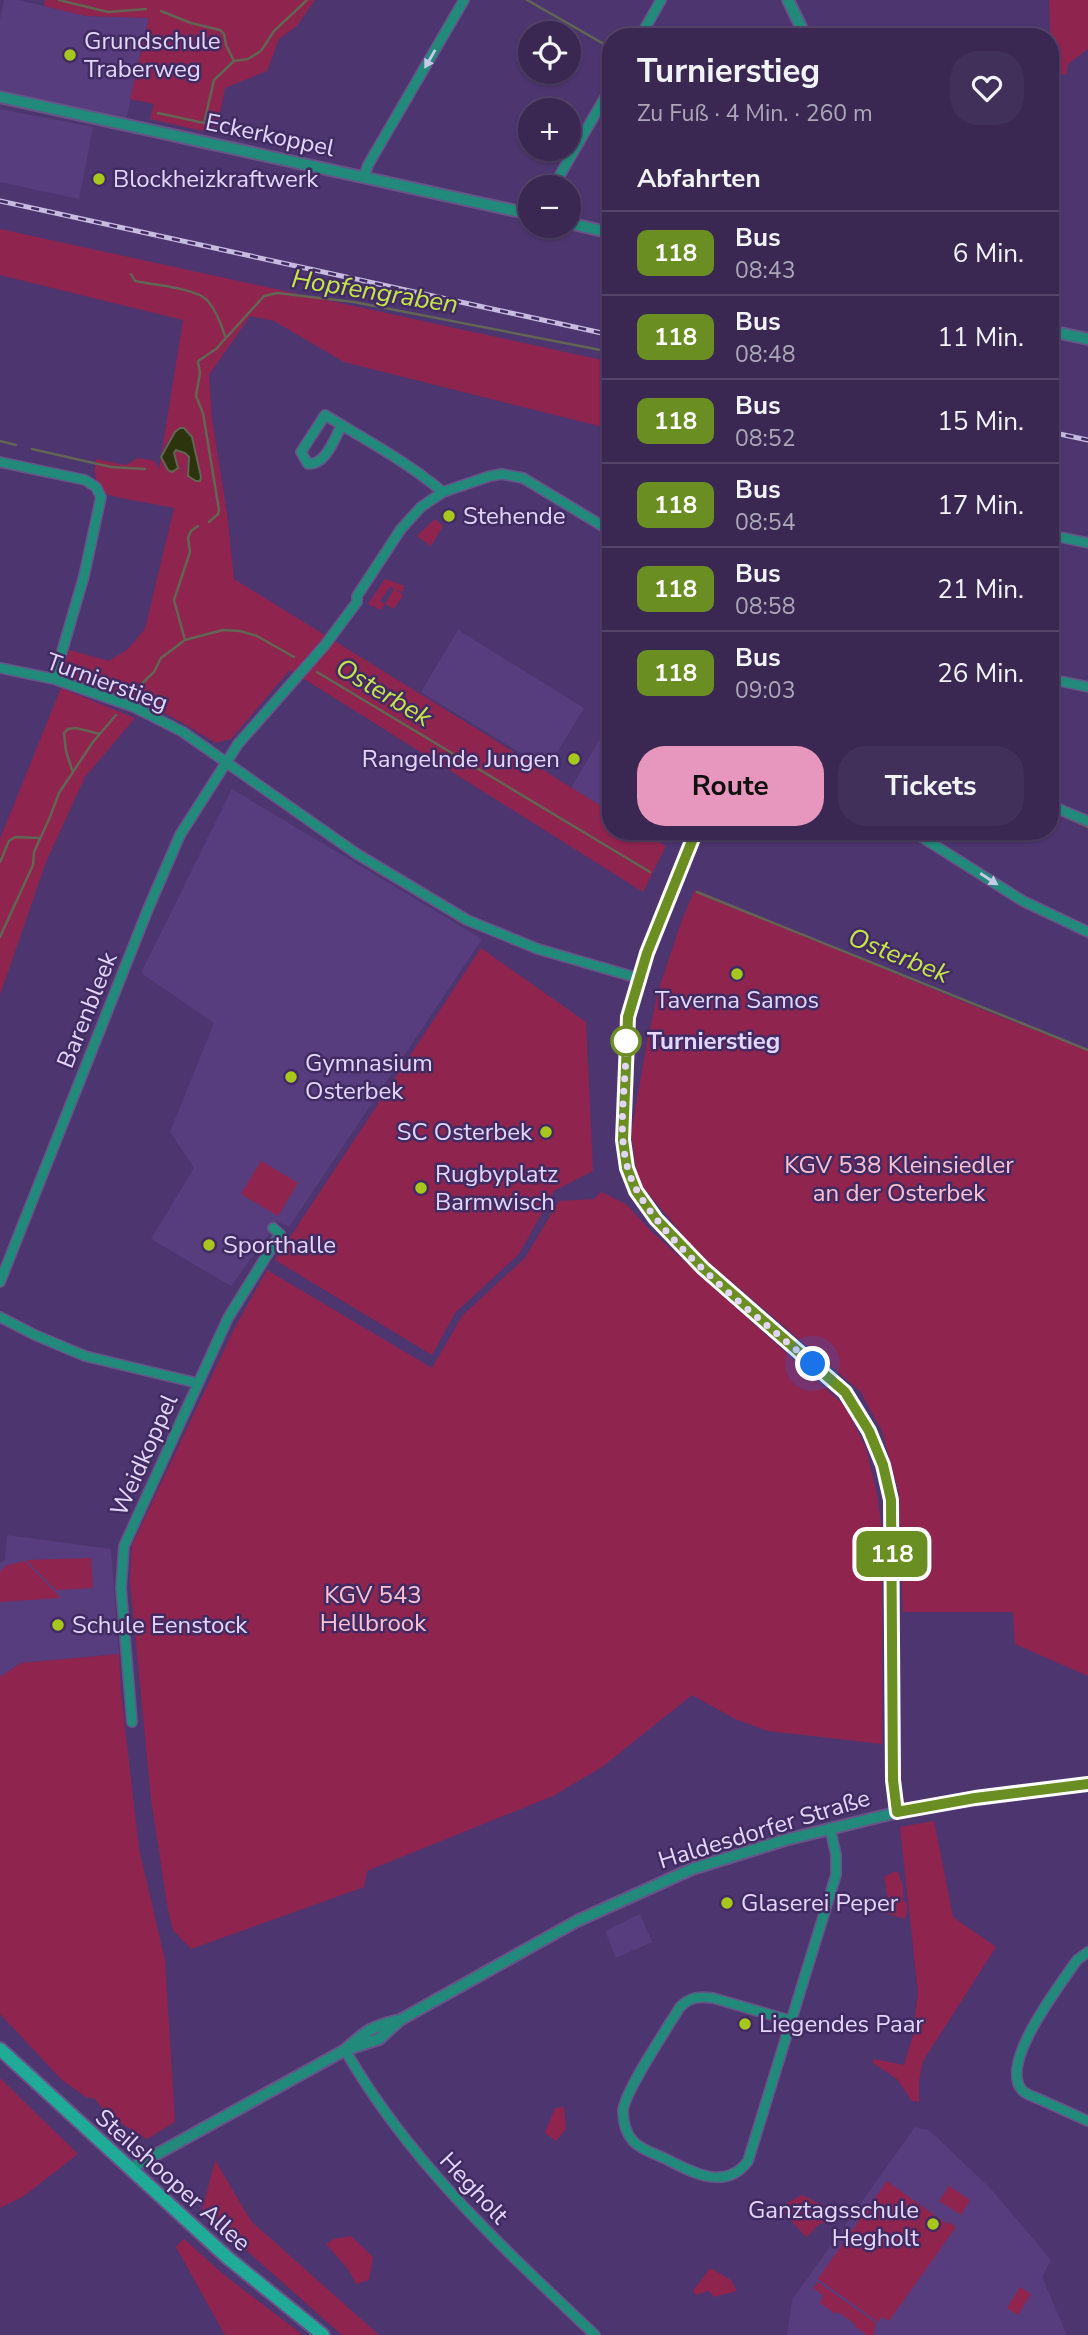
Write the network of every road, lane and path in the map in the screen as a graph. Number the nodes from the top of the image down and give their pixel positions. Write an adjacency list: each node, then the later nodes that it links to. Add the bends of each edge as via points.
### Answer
1 (464, 0): 9 (street, one-way to 9)
2 (661, 0): 4 (street)
3 (788, 0): 5 (street)
4 (645, 28)
5 (802, 28)
6 (0, 97): 9 (street, Eckerkoppel)
7 (602, 102): 8 (street)
8 (559, 175)
9 (364, 177): 10 (street, Eckerkoppel)
10 (518, 211)
11 (581, 226): 12 (street)
12 (602, 231)
13 (1059, 333): 14 (street)
14 (1088, 339)
15 (342, 425): 15 (street, via 325,415 301,452 304,460 309,464 322,460); 17 (street)
16 (0, 462): 22 (street, via 85,480 101,497)
17 (443, 492): 18 (street, via 502,474 523,478); 25 (street, Barenbleek, via 401,529 325,645)
18 (602, 526)
19 (1059, 537): 20 (street)
20 (1088, 543)
21 (0, 667): 22 (street, Turnierstieg)
22 (54, 679): 25 (street, Turnierstieg, via 134,707)
23 (1059, 681): 24 (street)
24 (1088, 687)
25 (226, 761): 33 (street, Turnierstieg, via 357,854 467,920 538,949); 35 (street, Barenbleek, via 180,835)
26 (1059, 809): 27 (street)
27 (1088, 821)
28 (692, 840): 33 (street)
29 (927, 840): 31 (street)
30 (934, 840): 31 (street)
31 (932, 843): 32 (street, one-way to 32, via 1023,901)
32 (1088, 932)
33 (638, 978): 40 (street, via 628,1017 623,1140 636,1191 703,1268 845,1392 883,1465 891,1500)
34 (274, 1228): 37 (street, Weidkoppel, via 280,1234 228,1318)
35 (0, 1282)
36 (0, 1317): 37 (street, via 85,1356)
37 (197, 1383): 38 (street, Weidkoppel, via 124,1546 121,1588)
38 (132, 1722)
39 (1088, 1784): 40 (street, Haldesdorfer Straße)
40 (897, 1812): 41 (street, Haldesdorfer Straße)
41 (830, 1828): 43 (street, via 836,1875); 45 (street, Haldesdorfer Straße, via 729,1856 650,1886 545,1937 400,2020 379,2039)
42 (1088, 1952): 46 (street, via 1077,1960 1020,2050 1016,2072 1024,2092)
43 (792, 2021): 43 (street, via 752,2153 740,2170 713,2179 631,2138 623,2110 628,2093 687,2001 713,1998)
44 (0, 2049): 47 (main road, Steilshooper Allee)
45 (345, 2050): 47 (street, Haldesdorfer Straße); 49 (street, Hegholt, via 393,2124 464,2209)
46 (1088, 2121)
47 (130, 2169): 48 (main road, Steilshooper Allee, via 228,2259)
48 (323, 2335)
49 (595, 2335)

